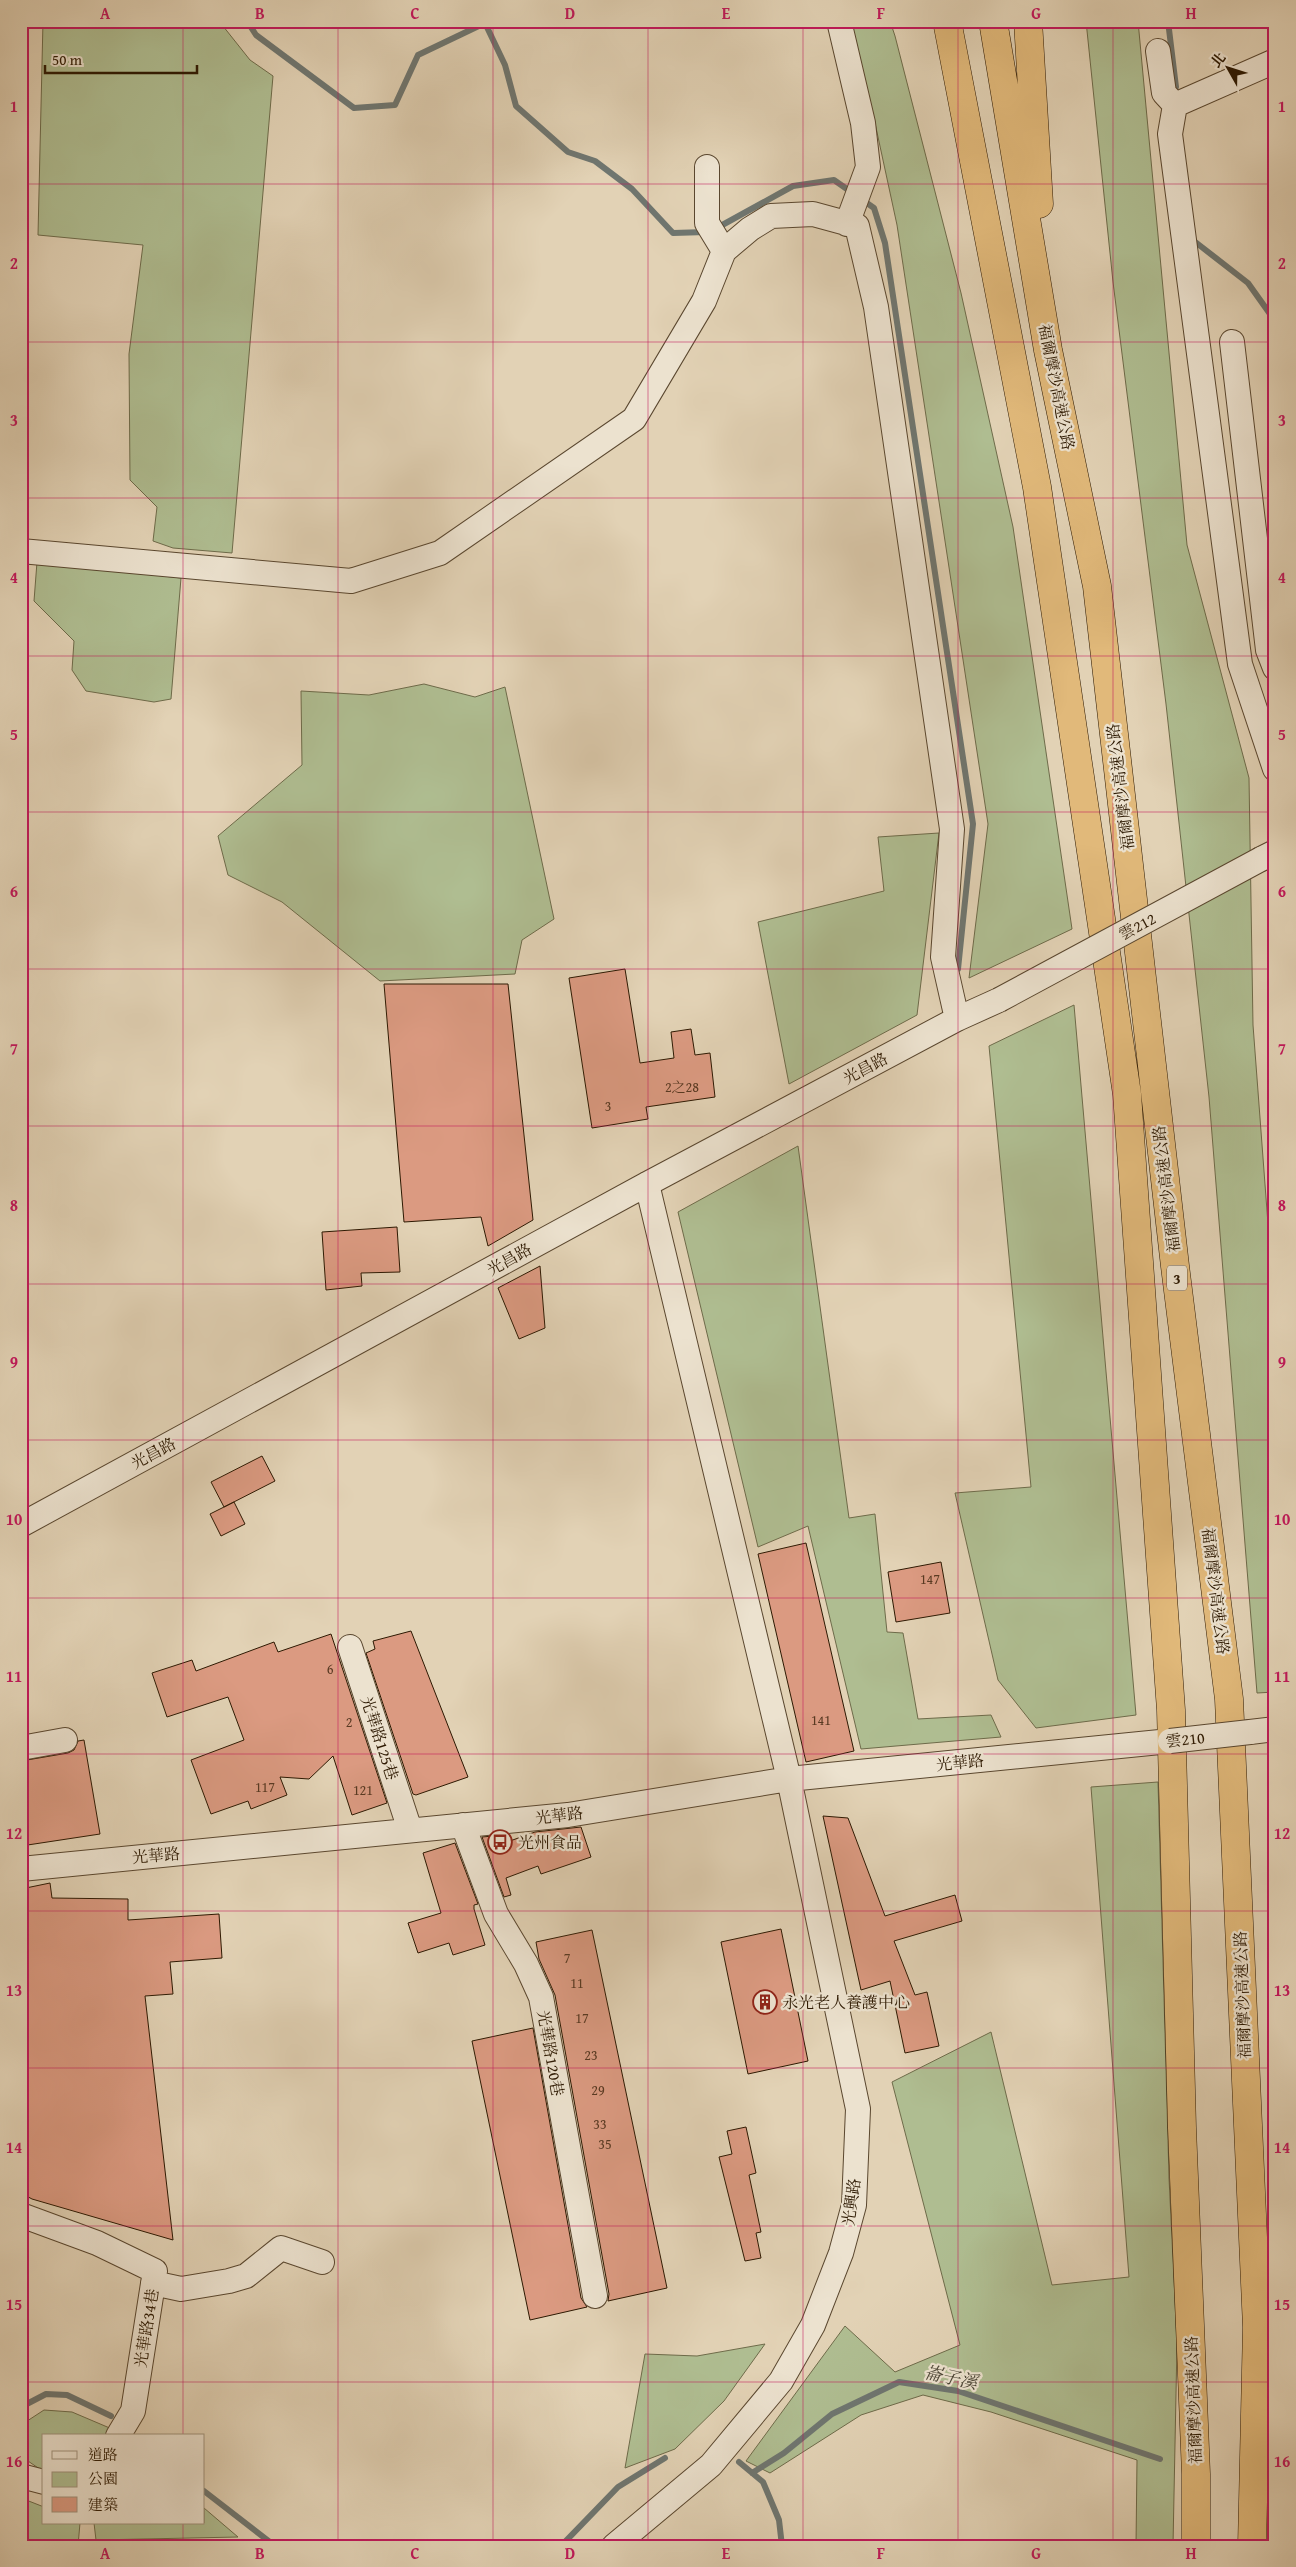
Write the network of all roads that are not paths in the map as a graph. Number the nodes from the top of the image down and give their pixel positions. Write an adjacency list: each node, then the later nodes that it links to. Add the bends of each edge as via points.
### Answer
1 (838, 21): 9 (street, via 863,123 868,167)
2 (947, 21): 38 (highway, 福爾摩沙高速公路, via 1037,487 1127,1094 1171,1710)
3 (993, 21): 12 (highway, 福爾摩沙高速公路 / 3)
4 (1028, 21): 12 (highway)
5 (1158, 51): 7 (street, via 1164,93)
6 (1275, 60): 7 (street)
7 (1175, 105): 15 (street, via 1170,134 1233,624 1240,664)
8 (707, 167): 10 (street, via 706,223)
9 (847, 224): 10 (street, via 813,214 771,216 750,228); 18 (street, via 857,226 876,307 952,829 943,957)
10 (724, 251): 13 (street, via 704,301 634,419 440,553 352,582)
11 (1232, 342): 14 (street, via 1268,650)
12 (1048, 350): 39 (highway, 福爾摩沙高速公路 / 3, via 1097,586 1175,1266 1229,1699 1257,2327)
13 (21, 551)
14 (1275, 668)
15 (1275, 769)
16 (1268, 856): 17 (street, 雲212 / 雲212, bridge)
17 (999, 1000): 18 (street, 光昌路 / 雲212)
18 (957, 1019): 19 (street, 光昌路 / 雲212)
19 (647, 1184): 20 (street, 光昌路 / 雲212); 26 (street, 光興路)
20 (21, 1524)
21 (350, 1647): 28 (street, 光華路125巷)
22 (1275, 1729): 25 (street, 雲210 / 雲210, bridge)
23 (65, 1740): 24 (street)
24 (21, 1748)
25 (1095, 1749): 26 (street, 光華路 / 雲210)
26 (789, 1779): 27 (street, 光華路 / 雲210, via 568,1815); 37 (street, 光興路, via 858,2109 854,2205 841,2253 813,2325 781,2381 712,2465)
27 (463, 1825): 28 (street, 光華路 / 雲210); 33 (street, 光華路120巷, via 496,1914 526,1964 541,1997)
28 (410, 1830): 29 (street, 光華路 / 雲210)
29 (21, 1868)
30 (21, 2215): 32 (street, 光華路34巷, via 97,2243 155,2271)
31 (322, 2262): 32 (street, via 281,2248 246,2276 229,2281 181,2289)
32 (154, 2283): 34 (street, 光華路34巷, via 133,2411)
33 (594, 2296)
34 (119, 2434)
35 (21, 2476): 36 (street)
36 (42, 2481)
37 (614, 2546)
38 (1196, 2546)
39 (1252, 2546)

